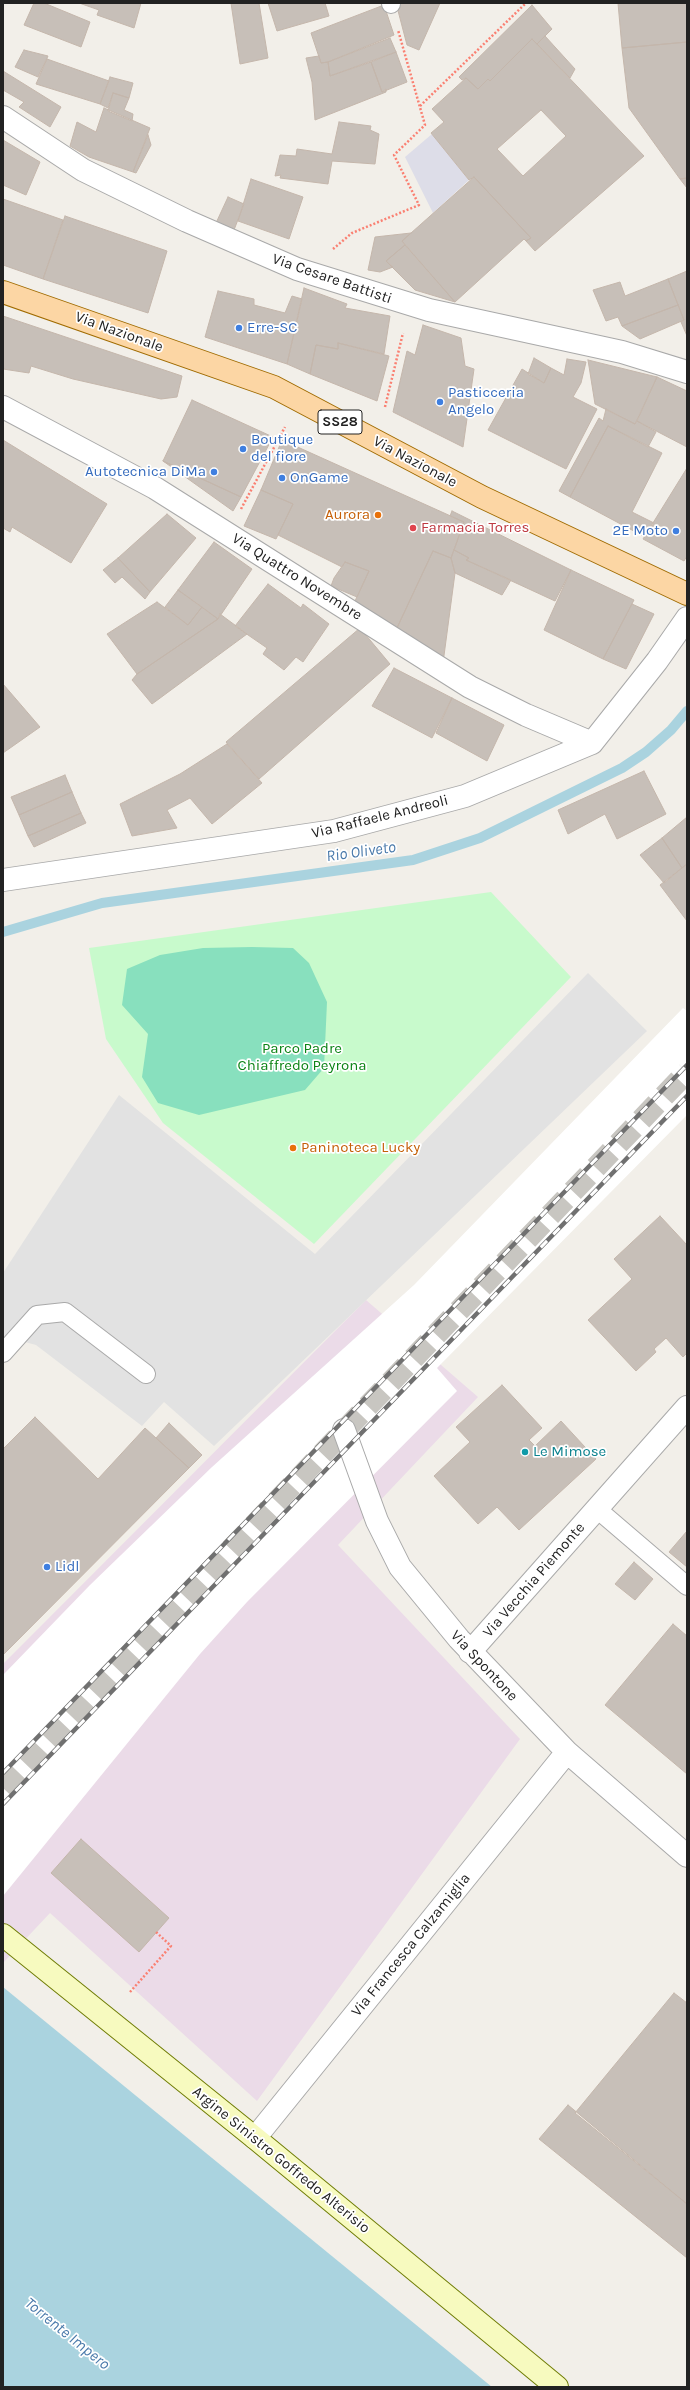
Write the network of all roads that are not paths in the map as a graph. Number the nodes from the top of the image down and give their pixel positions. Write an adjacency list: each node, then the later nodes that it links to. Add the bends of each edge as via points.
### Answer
1 (3, 117): 3 (street, Via Cesare Battisti, via 83,170 187,221 298,270 429,310 622,352)
2 (3, 292): 5 (main road, Via Nazionale / SS28, via 274,387 482,497)
3 (687, 372)
4 (3, 408): 7 (street, Via Quattro Novembre, via 155,488 470,687 526,715)
5 (687, 594)
6 (687, 618): 7 (street, Via Raffaele Andreoli, via 657,661)
7 (592, 743): 8 (street, Via Raffaele Andreoli, via 465,796 334,831)
8 (3, 880)
9 (3, 1353): 10 (lane, via 37,1315 65,1312)
10 (146, 1374)
11 (687, 1407): 13 (street, Via Vecchia Piemonte)
12 (344, 1430): 15 (street, Via Spontone, via 376,1521 400,1567)
13 (597, 1509): 14 (lane, Via Vecchia Piemonte); 15 (street, Via Vecchia Piemonte)
14 (687, 1586)
15 (470, 1652): 16 (street, Via Spontone)
16 (567, 1752): 17 (street, Via Spontone); 19 (street, Via Francesca Calzamiglia)
17 (687, 1856)
18 (3, 1935): 19 (main road, Argine Sinistro Goffredo Alterisio)
19 (255, 2138): 20 (main road, Argine Sinistro Goffredo Alterisio)
20 (558, 2387)

